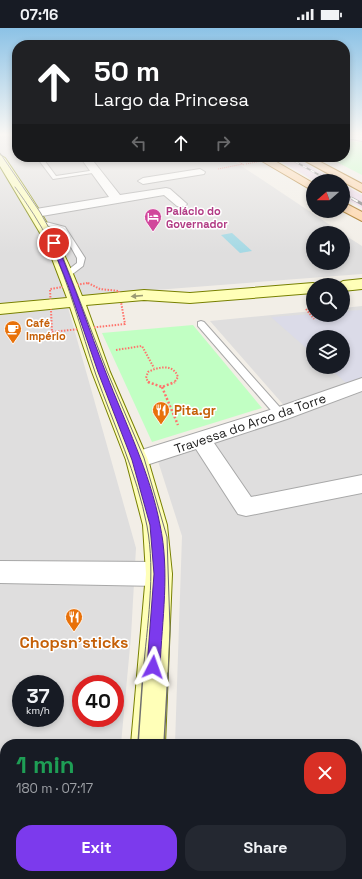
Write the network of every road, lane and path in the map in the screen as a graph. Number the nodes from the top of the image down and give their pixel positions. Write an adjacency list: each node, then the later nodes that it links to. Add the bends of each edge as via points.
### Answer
1 (11, 175): 15 (street)
2 (53, 175): 3 (lane, via 55,178)
3 (77, 175)
4 (98, 175): 9 (street)
5 (183, 175): 9 (street)
6 (290, 175): 8 (main road)
7 (336, 175): 10 (main road)
8 (306, 184)
9 (107, 187): 11 (street)
10 (362, 189)
11 (116, 198): 12 (street, via 166,191); 15 (street)
12 (180, 204)
13 (350, 210): 14 (main road)
14 (362, 217)
15 (39, 218): 16 (street, via 54,243); 16 (lane, via 63,228 82,258 80,264)
16 (66, 274): 20 (street)
17 (362, 284): 18 (street)
18 (350, 285)
19 (306, 289): 20 (street, via 190,298 146,308)
20 (79, 307): 21 (street); 22 (street); 24 (street)
21 (0, 309)
22 (0, 318)
23 (201, 324): 28 (lane)
24 (95, 354): 25 (path, via 142,346); 31 (street)
25 (154, 368): 27 (path, via 148,372 147,381); 27 (path, via 168,368 177,374 174,383)
26 (362, 384): 28 (street, Travessa do Arco da Torre)
27 (162, 387): 29 (path)
28 (280, 414): 30 (street, Travessa do Arco da Torre)
29 (180, 431)
30 (201, 440): 31 (street, Travessa do Arco da Torre); 32 (street, via 246,507)
31 (137, 460): 34 (street, via 155,525)
32 (362, 484)
33 (0, 572): 34 (street)
34 (159, 574): 35 (street)
35 (148, 739)

